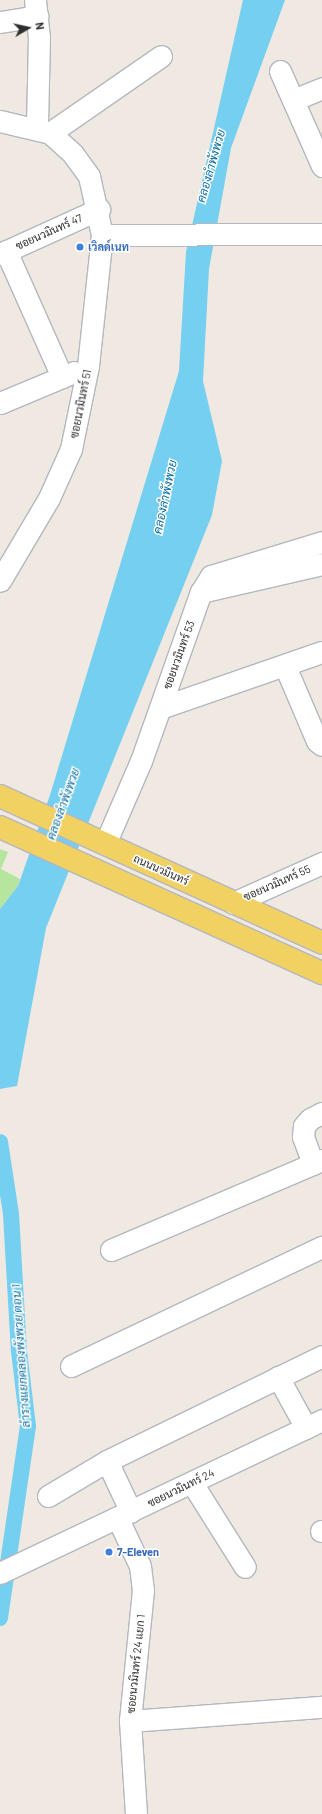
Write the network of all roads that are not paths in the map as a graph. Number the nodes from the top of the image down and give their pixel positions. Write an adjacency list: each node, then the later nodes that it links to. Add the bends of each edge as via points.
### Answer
1 (36, 8): 2 (street); 8 (street)
2 (0, 22)
3 (161, 56): 8 (street)
4 (280, 71): 6 (street)
5 (322, 88): 6 (street)
6 (293, 100): 9 (street)
7 (0, 122): 8 (street)
8 (43, 130): 10 (street, ซอยนวมินทร์ 51, via 89,176)
9 (322, 166)
10 (99, 209): 12 (street, ซอยนวมินทร์ 51); 13 (street, ซอยนวมินทร์ 47)
11 (322, 234): 12 (street)
12 (102, 235): 14 (street, ซอยนวมินทร์ 51)
13 (3, 252): 15 (street)
14 (88, 366): 15 (street); 19 (street, ซอยนวมินทร์ 51, via 71,450 49,498)
15 (62, 377): 16 (street)
16 (0, 403)
17 (322, 542): 20 (street, ซอยนวมินทร์ 53, via 218,571 211,576)
18 (322, 564): 20 (street)
19 (0, 581)
20 (201, 592): 23 (street, ซอยนวมินทร์ 53)
21 (322, 652): 22 (street)
22 (285, 666): 23 (street); 24 (street, via 317,741)
23 (160, 708): 27 (street, ซอยนวมินทร์ 53, via 142,761)
24 (322, 744)
25 (0, 796): 27 (main road, ถนนนวมินทร์)
26 (0, 827): 31 (main road)
27 (96, 840): 29 (main road, ถนนนวมินทร์)
28 (322, 863): 29 (street, ซอยนวมินทร์ 55)
29 (233, 903): 30 (main road, ถนนนวมินทร์)
30 (322, 943)
31 (322, 973)
32 (322, 1113): 33 (street, via 310,1119 304,1126 303,1137)
33 (318, 1162): 35 (street)
34 (322, 1247): 37 (street)
35 (111, 1250)
36 (322, 1356): 38 (street)
37 (71, 1366)
38 (278, 1377): 39 (street); 40 (street)
39 (314, 1424): 41 (street, ซอยนวมินทร์ 24)
40 (107, 1461): 42 (street); 43 (street, ซอยนวมินทร์ 24 แยก 1)
41 (192, 1483): 43 (street, ซอยนวมินทร์ 24); 44 (street)
42 (48, 1496)
43 (125, 1516): 45 (street, ซอยนวมินทร์ 24); 47 (street, ซอยนวมินทร์ 24 แยก 1, via 140,1566 143,1590)
44 (245, 1568)
45 (2, 1572)
46 (322, 1707): 47 (street)
47 (130, 1721): 48 (street, ซอยนวมินทร์ 24 แยก 1)
48 (136, 1814)

